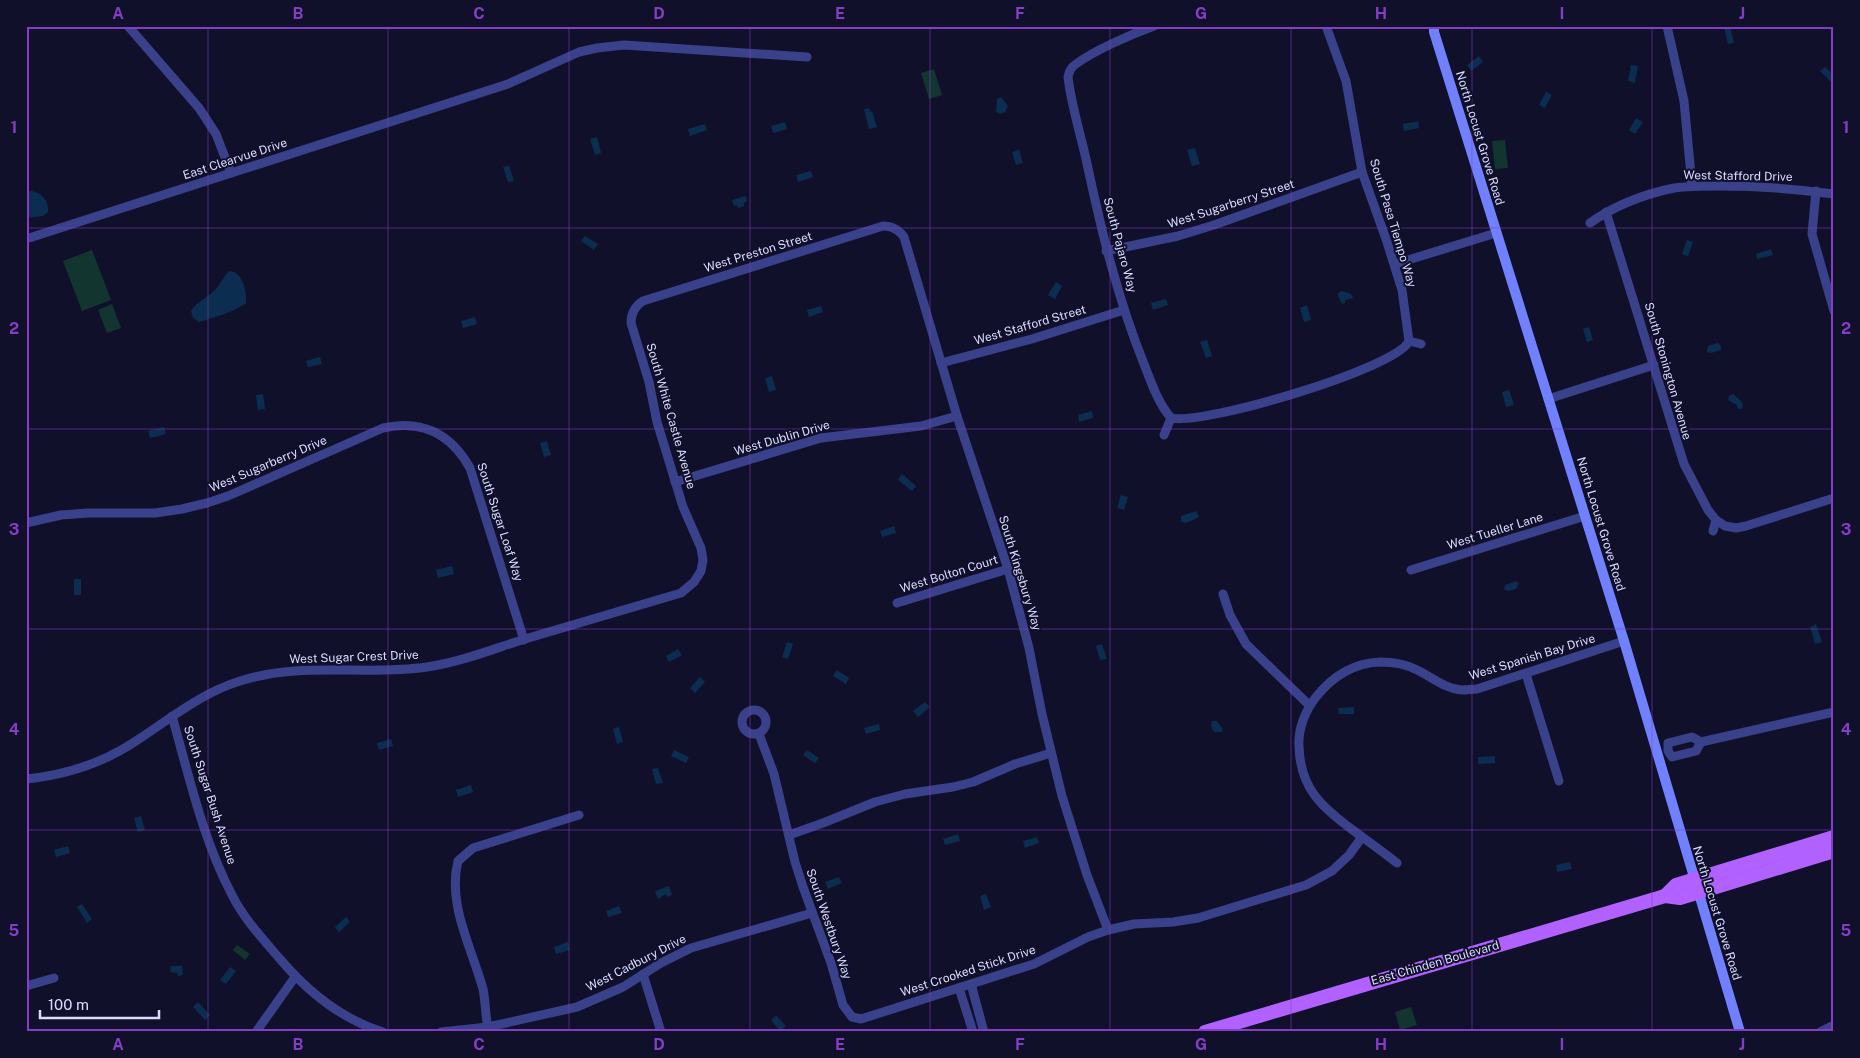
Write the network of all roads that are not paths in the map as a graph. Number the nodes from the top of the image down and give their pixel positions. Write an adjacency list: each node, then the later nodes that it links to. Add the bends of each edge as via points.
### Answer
1 (128, 26): 8 (street, via 199,108 216,134)
2 (1154, 26): 17 (street, South Pajaro Way, via 1076,64 1069,71 1068,82)
3 (1326, 26): 7 (street, South Pasa Tiempo Way, via 1346,81)
4 (1434, 26): 15 (street, North Locust Grove Road)
5 (1667, 26): 9 (street, via 1684,101)
6 (806, 57): 8 (street, East Clearvue Drive, via 624,45 597,48 562,59 514,82)
7 (1362, 172): 17 (street, West Sugarberry Street, via 1214,225); 18 (street, South Pasa Tiempo Way)
8 (232, 173): 16 (street, East Clearvue Drive)
9 (1692, 186): 10 (street, West Stafford Drive); 12 (street, West Stafford Drive, via 1655,193)
10 (1816, 191): 11 (street, West Stafford Drive); 20 (street, via 1812,234)
11 (1834, 194)
12 (1606, 212): 13 (street, West Stafford Drive); 25 (street, South Stonington Avenue)
13 (1590, 223)
14 (895, 229): 21 (street, West Preston Street, via 883,226 643,301); 24 (street, South Kingsbury Way, via 904,237)
15 (1496, 233): 18 (street); 26 (street, North Locust Grove Road)
16 (26, 239)
17 (1106, 251): 19 (street, South Pajaro Way)
18 (1395, 264): 22 (street, South Pasa Tiempo Way)
19 (1124, 310): 24 (street, West Stafford Street, via 1032,339); 28 (street, South Pajaro Way, via 1150,378)
20 (1834, 311)
21 (633, 312): 31 (street, South White Castle Avenue, via 631,323)
22 (1409, 341): 23 (street); 28 (street, via 1402,350 1306,390 1207,416)
23 (1421, 344)
24 (941, 362): 27 (street, South Kingsbury Way)
25 (1654, 365): 26 (street); 34 (street, South Stonington Avenue, via 1679,453)
26 (1548, 399): 33 (street, North Locust Grove Road)
27 (957, 416): 31 (street, West Dublin Drive, via 921,426 821,438); 37 (street, South Kingsbury Way)
28 (1171, 418): 30 (street)
29 (428, 428): 35 (street, West Sugarberry Drive, via 400,425 383,428 228,496 195,507 156,513 88,513); 42 (street, South Sugar Loaf Way, via 455,446 470,468)
30 (1164, 435)
31 (675, 482): 39 (street, South White Castle Avenue, via 701,548 701,571)
32 (1834, 498): 34 (street, via 1746,526 1731,527)
33 (1585, 516): 38 (street, West Tueller Lane); 43 (street, North Locust Grove Road)
34 (1716, 520): 36 (street)
35 (26, 523)
36 (1713, 531)
37 (1008, 569): 41 (street, West Bolton Court); 51 (street, South Kingsbury Way)
38 (1411, 570)
39 (694, 582): 42 (street, West Sugar Crest Drive, via 681,593)
40 (1223, 594): 45 (street, via 1246,644)
41 (897, 603)
42 (524, 640): 47 (street, West Sugar Crest Drive, via 457,661 425,667 300,670 263,675 216,690)
43 (1624, 642): 44 (street, West Spanish Bay Drive); 50 (street, North Locust Grove Road)
44 (1526, 674): 45 (street, West Spanish Bay Drive, via 1477,689 1462,690 1397,663 1357,666 1327,683); 53 (street)
45 (1310, 705): 56 (street, West Spanish Bay Drive, via 1298,742 1305,779 1318,802)
46 (1834, 712): 49 (street)
47 (172, 716): 52 (street, West Sugar Crest Drive, via 103,759 72,770); 64 (street, South Sugar Bush Avenue, via 204,824 229,888 248,920)
48 (759, 734): 55 (street, South Westbury Way, via 774,774)
49 (1701, 742): 50 (street, via 1696,751 1672,757); 50 (street, via 1692,737 1668,743)
50 (1663, 752): 60 (street, North Locust Grove Road)
51 (1051, 753): 55 (street, via 973,782 875,802); 62 (street, South Kingsbury Way, via 1087,875)
52 (26, 779)
53 (1559, 781)
54 (578, 815): 71 (street, via 474,848 458,861 455,890 459,913 483,991)
55 (788, 835): 61 (street, South Westbury Way)
56 (1362, 837): 59 (street, West Spanish Bay Drive); 62 (street, West Crooked Stick Drive, via 1332,871 1306,885 1198,918 1134,924)
57 (1834, 837): 60 (main road, East Chinden Boulevard)
58 (1834, 851): 60 (main road, East Chinden Boulevard)
59 (1397, 863)
60 (1696, 886): 78 (main road, East Chinden Boulevard, via 1680,898 1665,896); 79 (street, North Locust Grove Road)
61 (812, 914): 63 (street, West Cadbury Drive, via 691,948); 69 (street, South Westbury Way, via 844,1005)
62 (1108, 930): 66 (street, West Crooked Stick Drive, via 1043,961)
63 (643, 974): 71 (street, West Cadbury Drive, via 623,987 577,1007); 75 (street)
64 (295, 977): 72 (street); 73 (street, via 336,1012)
65 (54, 978): 67 (street)
66 (971, 984): 68 (street, West Crooked Stick Drive); 77 (street)
67 (26, 986)
68 (959, 988): 69 (street, West Crooked Stick Drive, via 861,1019); 76 (street)
69 (852, 1017)
70 (1834, 1025): 80 (street)
71 (488, 1029): 74 (street, West Cadbury Drive)
72 (256, 1032)
73 (383, 1032)
74 (441, 1032)
75 (661, 1032)
76 (972, 1032)
77 (984, 1032)
78 (1205, 1032)
79 (1740, 1032)
80 (1820, 1032)

